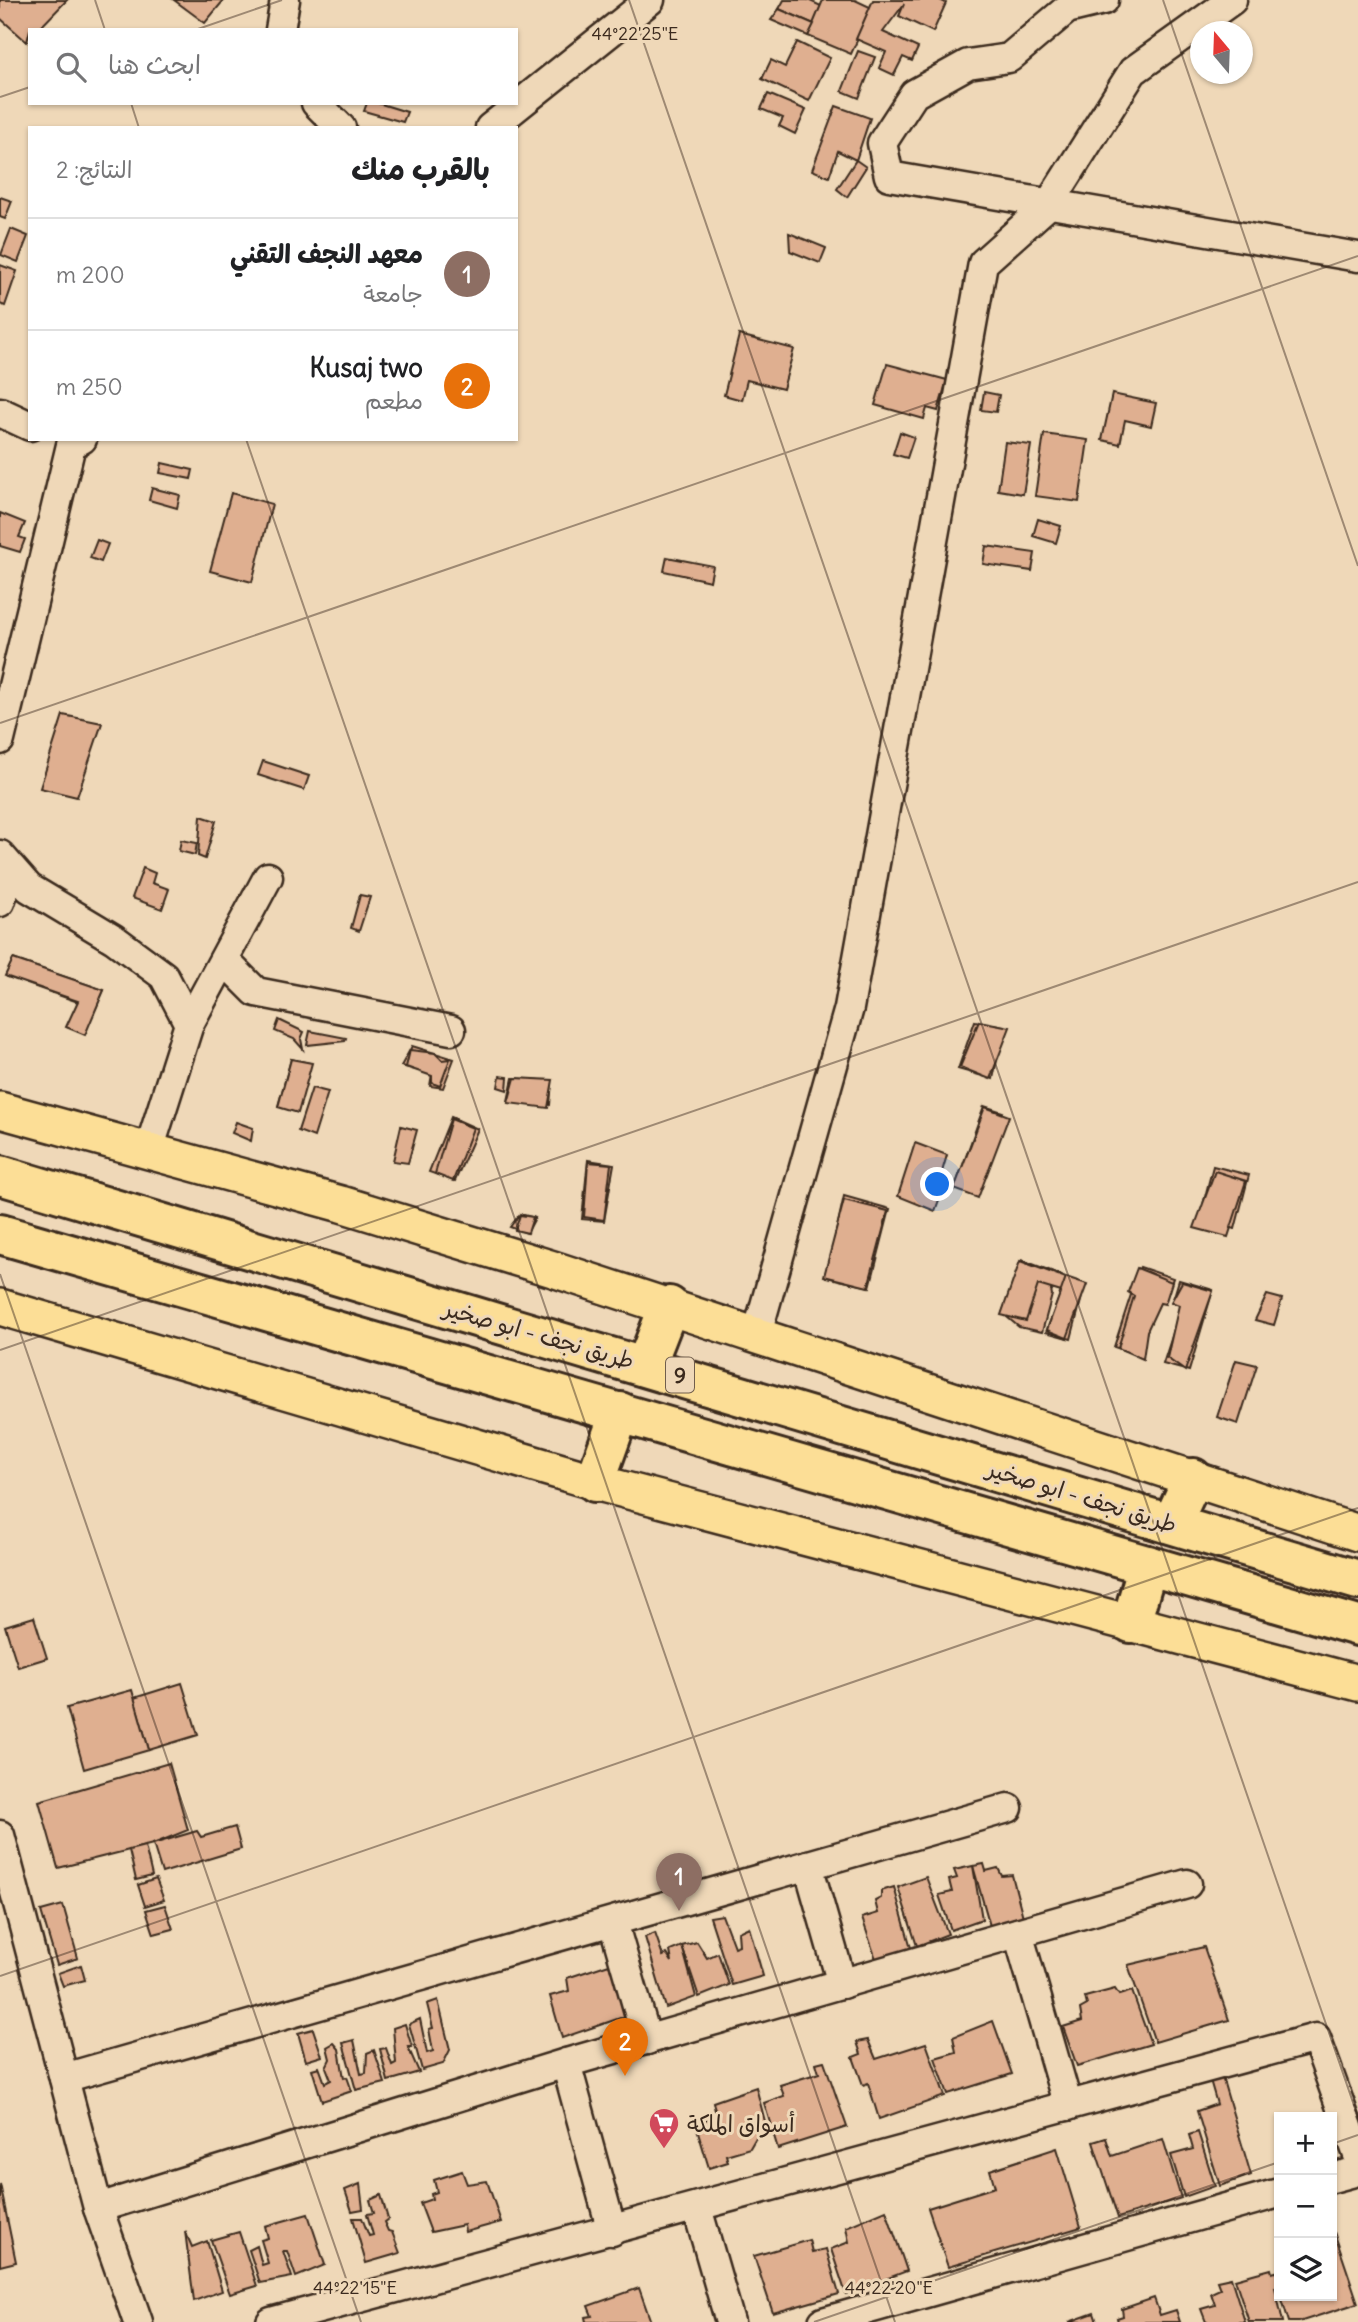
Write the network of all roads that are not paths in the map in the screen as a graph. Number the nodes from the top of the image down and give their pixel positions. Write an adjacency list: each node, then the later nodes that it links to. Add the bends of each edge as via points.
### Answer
1 (285, 0): 5 (street)
2 (650, 0): 8 (street)
3 (1104, 0): 9 (street, via 1067,9 1009,58 968,64 914,94 882,143 889,176)
4 (1232, 0): 9 (street, via 1133,71)
5 (280, 28)
6 (318, 105): 7 (street)
7 (339, 126)
8 (492, 126)
9 (1049, 204): 10 (street); 27 (street, via 983,262 849,1008)
10 (1358, 257)
11 (0, 412): 12 (street)
12 (28, 425)
13 (71, 441): 14 (street)
14 (0, 740)
15 (0, 855): 17 (street)
16 (268, 877): 18 (street)
17 (9, 889): 19 (street, via 114,939 164,976)
18 (224, 960): 19 (street); 20 (street, via 256,992)
19 (189, 1024): 22 (street)
20 (451, 1030)
21 (0, 1110): 22 (main road)
22 (148, 1153): 25 (main road, via 341,1204)
23 (0, 1175): 28 (highway, طريق نجف - ابو صخير / 9)
24 (0, 1234): 29 (highway, طريق نجف - ابو صخير / 9)
25 (669, 1306): 27 (main road); 28 (highway)
26 (0, 1307): 31 (main road)
27 (757, 1334): 30 (main road)
28 (646, 1365): 32 (highway, طريق نجف - ابو صخير / 9)
29 (620, 1412): 31 (highway); 34 (highway, طريق نجف - ابو صخير / 9)
30 (1193, 1478): 32 (highway); 33 (main road)
31 (595, 1482): 36 (main road)
32 (1172, 1523): 35 (highway, طريق نجف - ابو صخير / 9)
33 (1358, 1533)
34 (1148, 1565): 36 (highway); 37 (highway, طريق نجف - ابو صخير / 9)
35 (1358, 1580)
36 (1131, 1623): 38 (main road)
37 (1358, 1626)
38 (1358, 1683)
39 (1008, 1808): 41 (street)
40 (0, 1835): 48 (street)
41 (808, 1865): 43 (street); 45 (street)
42 (1187, 1884): 44 (street)
43 (613, 1922): 46 (street); 48 (street)
44 (1018, 1933): 45 (street); 49 (street)
45 (842, 1984): 46 (street)
46 (647, 2040): 47 (street)
47 (566, 2063): 54 (street); 56 (street)
48 (64, 2078): 54 (street)
49 (1068, 2106): 50 (street, via 1316,2038); 55 (street)
50 (1358, 2155)
51 (1358, 2171): 52 (street)
52 (1337, 2177)
53 (1274, 2194): 60 (street)
54 (98, 2208): 57 (street)
55 (696, 2208): 56 (street); 59 (street)
56 (612, 2231): 58 (street)
57 (138, 2322)
58 (271, 2322)
59 (730, 2322)
60 (823, 2322)

